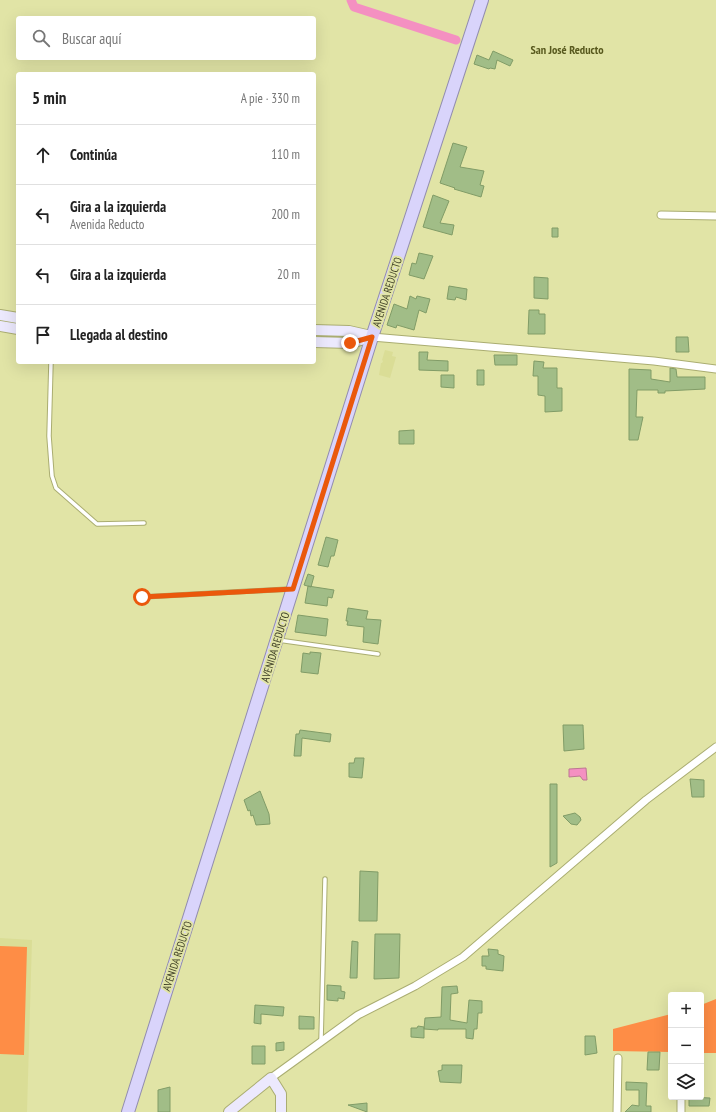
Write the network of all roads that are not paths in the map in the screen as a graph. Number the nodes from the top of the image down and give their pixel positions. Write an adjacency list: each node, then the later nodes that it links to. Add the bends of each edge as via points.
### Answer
1 (482, 0): 9 (main road, AVENIDA REDUCTO)
2 (661, 215): 3 (street)
3 (716, 216)
4 (0, 315): 5 (street)
5 (16, 318)
6 (0, 326): 7 (street)
7 (16, 329)
8 (316, 330): 9 (street, via 349,331)
9 (372, 337): 10 (street, via 350,343); 12 (street, via 654,361); 14 (main road, AVENIDA REDUCTO)
10 (316, 342)
11 (51, 364): 13 (lane, via 49,436 52,476 56,488 97,524)
12 (716, 369)
13 (144, 523)
14 (293, 589): 15 (lane); 16 (main road, AVENIDA REDUCTO)
15 (142, 597)
16 (277, 640): 17 (lane); 24 (main road, AVENIDA REDUCTO)
17 (378, 654)
18 (716, 748): 20 (street, via 646,800 462,957 415,986 358,1016)
19 (325, 879): 20 (lane)
20 (321, 1042): 22 (street)
21 (618, 1058): 27 (street)
22 (271, 1078): 25 (street); 26 (street, via 281,1094)
23 (682, 1100): 28 (street)
24 (128, 1112)
25 (229, 1112)
26 (281, 1112)
27 (617, 1112)
28 (681, 1112)

